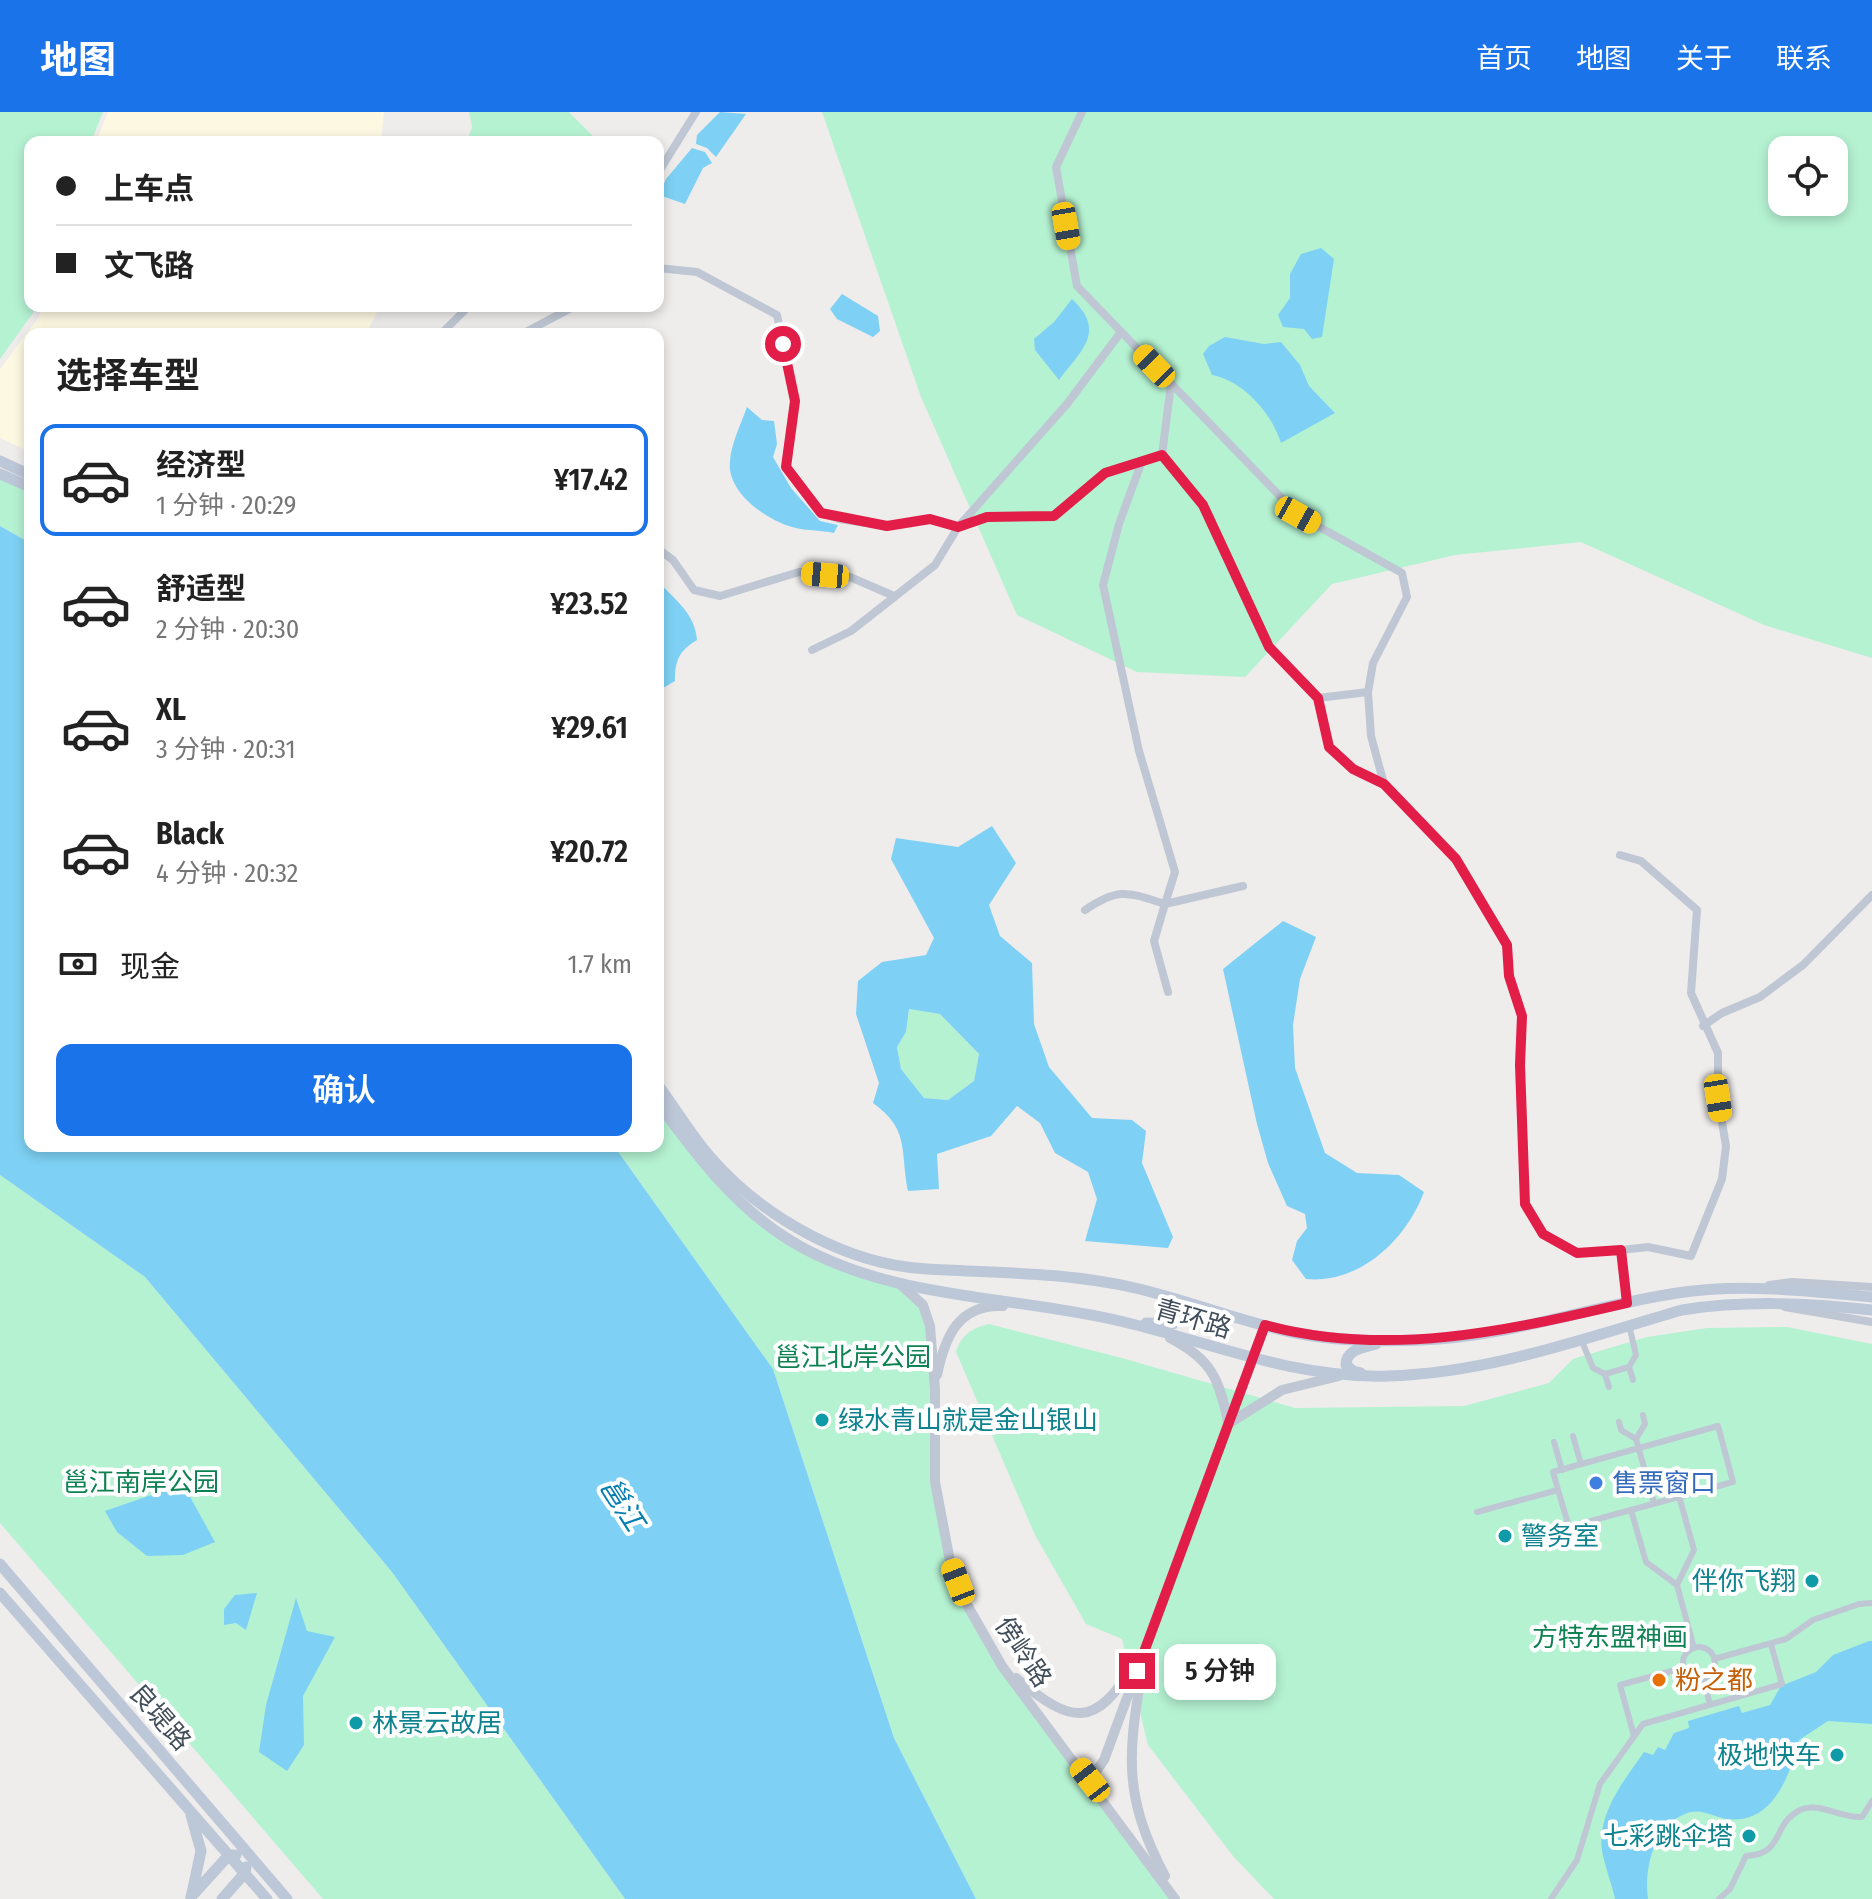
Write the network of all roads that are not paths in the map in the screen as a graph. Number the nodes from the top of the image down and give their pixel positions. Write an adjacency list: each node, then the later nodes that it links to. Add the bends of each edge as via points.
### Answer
1 (696, 112): 3 (street)
2 (1082, 112): 9 (street, via 1056,167 1077,286)
3 (664, 163)
4 (664, 269): 17 (street, via 697,272 777,315 795,401 786,467 821,513 887,526 930,519)
5 (463, 312): 7 (street)
6 (564, 312): 8 (street)
7 (447, 328)
8 (533, 328)
9 (1121, 332): 10 (street); 17 (street, via 1067,404)
10 (1171, 384): 11 (street); 21 (street, via 1298,515 1402,573 1407,597 1373,663)
11 (1162, 455): 13 (street); 22 (street, via 1203,505 1269,647)
12 (0, 461): 14 (main road)
13 (1142, 461): 17 (street, via 1105,473 1054,516 987,517); 27 (street, via 1103,585 1139,751 1175,872)
14 (24, 472)
15 (0, 474): 16 (main road)
16 (24, 484)
17 (958, 527): 19 (street, via 935,565)
18 (664, 553): 19 (street, via 694,590 720,596 799,572 850,577)
19 (894, 596): 20 (street, via 851,631)
20 (812, 650)
21 (1368, 692): 22 (street); 23 (street, via 1371,736)
22 (1318, 698): 23 (street, via 1329,747 1353,769)
23 (1384, 784): 33 (street, via 1456,859 1507,945 1509,976 1522,1016 1525,1204 1543,1234 1577,1253)
24 (1620, 855): 30 (street, via 1641,861 1697,910 1691,993)
25 (1243, 886): 27 (street)
26 (1872, 895): 30 (street, via 1803,965 1760,997)
27 (1165, 904): 28 (street, via 1132,894 1108,895); 29 (street, via 1154,941)
28 (1085, 910)
29 (1168, 992)
30 (1703, 1026): 33 (street, via 1718,1053 1726,1146 1722,1179 1691,1256 1648,1247)
31 (664, 1093): 36 (main road, 青环路, via 711,1158 739,1185 801,1229 834,1245 898,1266 1055,1275)
32 (664, 1111): 34 (main road, 青环路, via 722,1185 765,1223 827,1259)
33 (1621, 1250): 39 (street)
34 (896, 1281): 41 (main road, 青环路); 57 (street, via 927,1315)
35 (1872, 1287): 37 (street, via 1792,1282)
36 (1136, 1288): 43 (main road, via 1180,1309 1173,1324); 45 (main road, 青环路)
37 (1741, 1288): 38 (main road, 青环路); 39 (main road, 青环路, via 1678,1292)
38 (1872, 1297)
39 (1627, 1303): 49 (main road, 青环路, via 1484,1333)
40 (1773, 1303): 42 (main road, 青环路); 44 (street); 46 (main road, 青环路, via 1706,1306)
41 (1046, 1307): 43 (main road, 青环路); 57 (street, via 992,1305 967,1314 943,1346)
42 (1872, 1310)
43 (1125, 1322): 47 (main road, 青环路)
44 (1872, 1322)
45 (1265, 1325): 49 (main road, 青环路, via 1341,1340); 50 (street)
46 (1629, 1325): 48 (main road, 青环路); 51 (street, via 1636,1355)
47 (1160, 1332): 50 (main road, 青环路); 60 (street, via 1210,1367)
48 (1581, 1339): 52 (street, via 1593,1368); 54 (main road, 青环路, via 1512,1360)
49 (1385, 1341): 54 (main road, via 1351,1351 1346,1365)
50 (1253, 1359): 53 (main road, 青环路); 60 (street)
51 (1629, 1367): 52 (street); 55 (street)
52 (1605, 1374): 56 (street)
53 (1340, 1375): 54 (main road, 青环路); 60 (street, via 1282,1390)
54 (1386, 1376)
55 (1633, 1380)
56 (1609, 1387)
57 (935, 1389): 80 (street, 傍岭路, via 935,1482 950,1561 966,1603)
58 (1643, 1415): 62 (street, via 1645,1424)
59 (1619, 1422): 62 (street, via 1621,1430)
60 (1228, 1424): 76 (street)
61 (1573, 1436): 65 (street)
62 (1636, 1439): 64 (street)
63 (1554, 1442): 66 (street)
64 (1639, 1448): 65 (street); 68 (street, via 1718,1426 1733,1482); 69 (street)
65 (1581, 1464): 66 (street)
66 (1562, 1470): 67 (street, via 1553,1472)
67 (1558, 1490): 70 (street, via 1569,1527); 71 (street)
68 (1679, 1496): 69 (street); 73 (street, via 1694,1550)
69 (1654, 1503): 70 (street)
70 (1631, 1510): 73 (street, via 1646,1562)
71 (1477, 1512)
72 (0, 1564): 88 (main road, 良堤路)
73 (1677, 1585): 78 (street)
74 (0, 1593): 87 (main road, 良堤路)
75 (1872, 1603): 77 (street, via 1813,1620)
76 (1148, 1642): 80 (street, via 1117,1693 1089,1712 1055,1708); 85 (street, via 1104,1760); 95 (street, via 1131,1741 1132,1788 1145,1838)
77 (1771, 1644): 79 (street); 83 (street, via 1782,1684)
78 (1694, 1648): 79 (street, via 1703,1648); 81 (street, via 1683,1659)
79 (1714, 1659): 82 (street, via 1710,1675)
80 (1002, 1666): 85 (street, 傍岭路)
81 (1683, 1668): 82 (street); 84 (street, via 1620,1685)
82 (1703, 1679): 83 (street)
83 (1710, 1704): 84 (street, via 1643,1724)
84 (1634, 1736): 96 (street, via 1600,1784 1577,1860)
85 (1090, 1780): 95 (street, 傍岭路)
86 (1872, 1801): 97 (street, via 1862,1817 1821,1809 1799,1811 1787,1820 1773,1847 1746,1856)
87 (190, 1811): 89 (main road, 良堤路); 91 (main road, via 201,1851)
88 (248, 1854): 89 (main road); 90 (main road); 94 (main road, 良堤路)
89 (229, 1855): 90 (main road, 良堤路); 91 (main road)
90 (245, 1873): 92 (main road); 93 (main road, 良堤路)
91 (190, 1898)
92 (222, 1899)
93 (267, 1899)
94 (287, 1899)
95 (1176, 1899)
96 (1551, 1899)
97 (1719, 1899)

